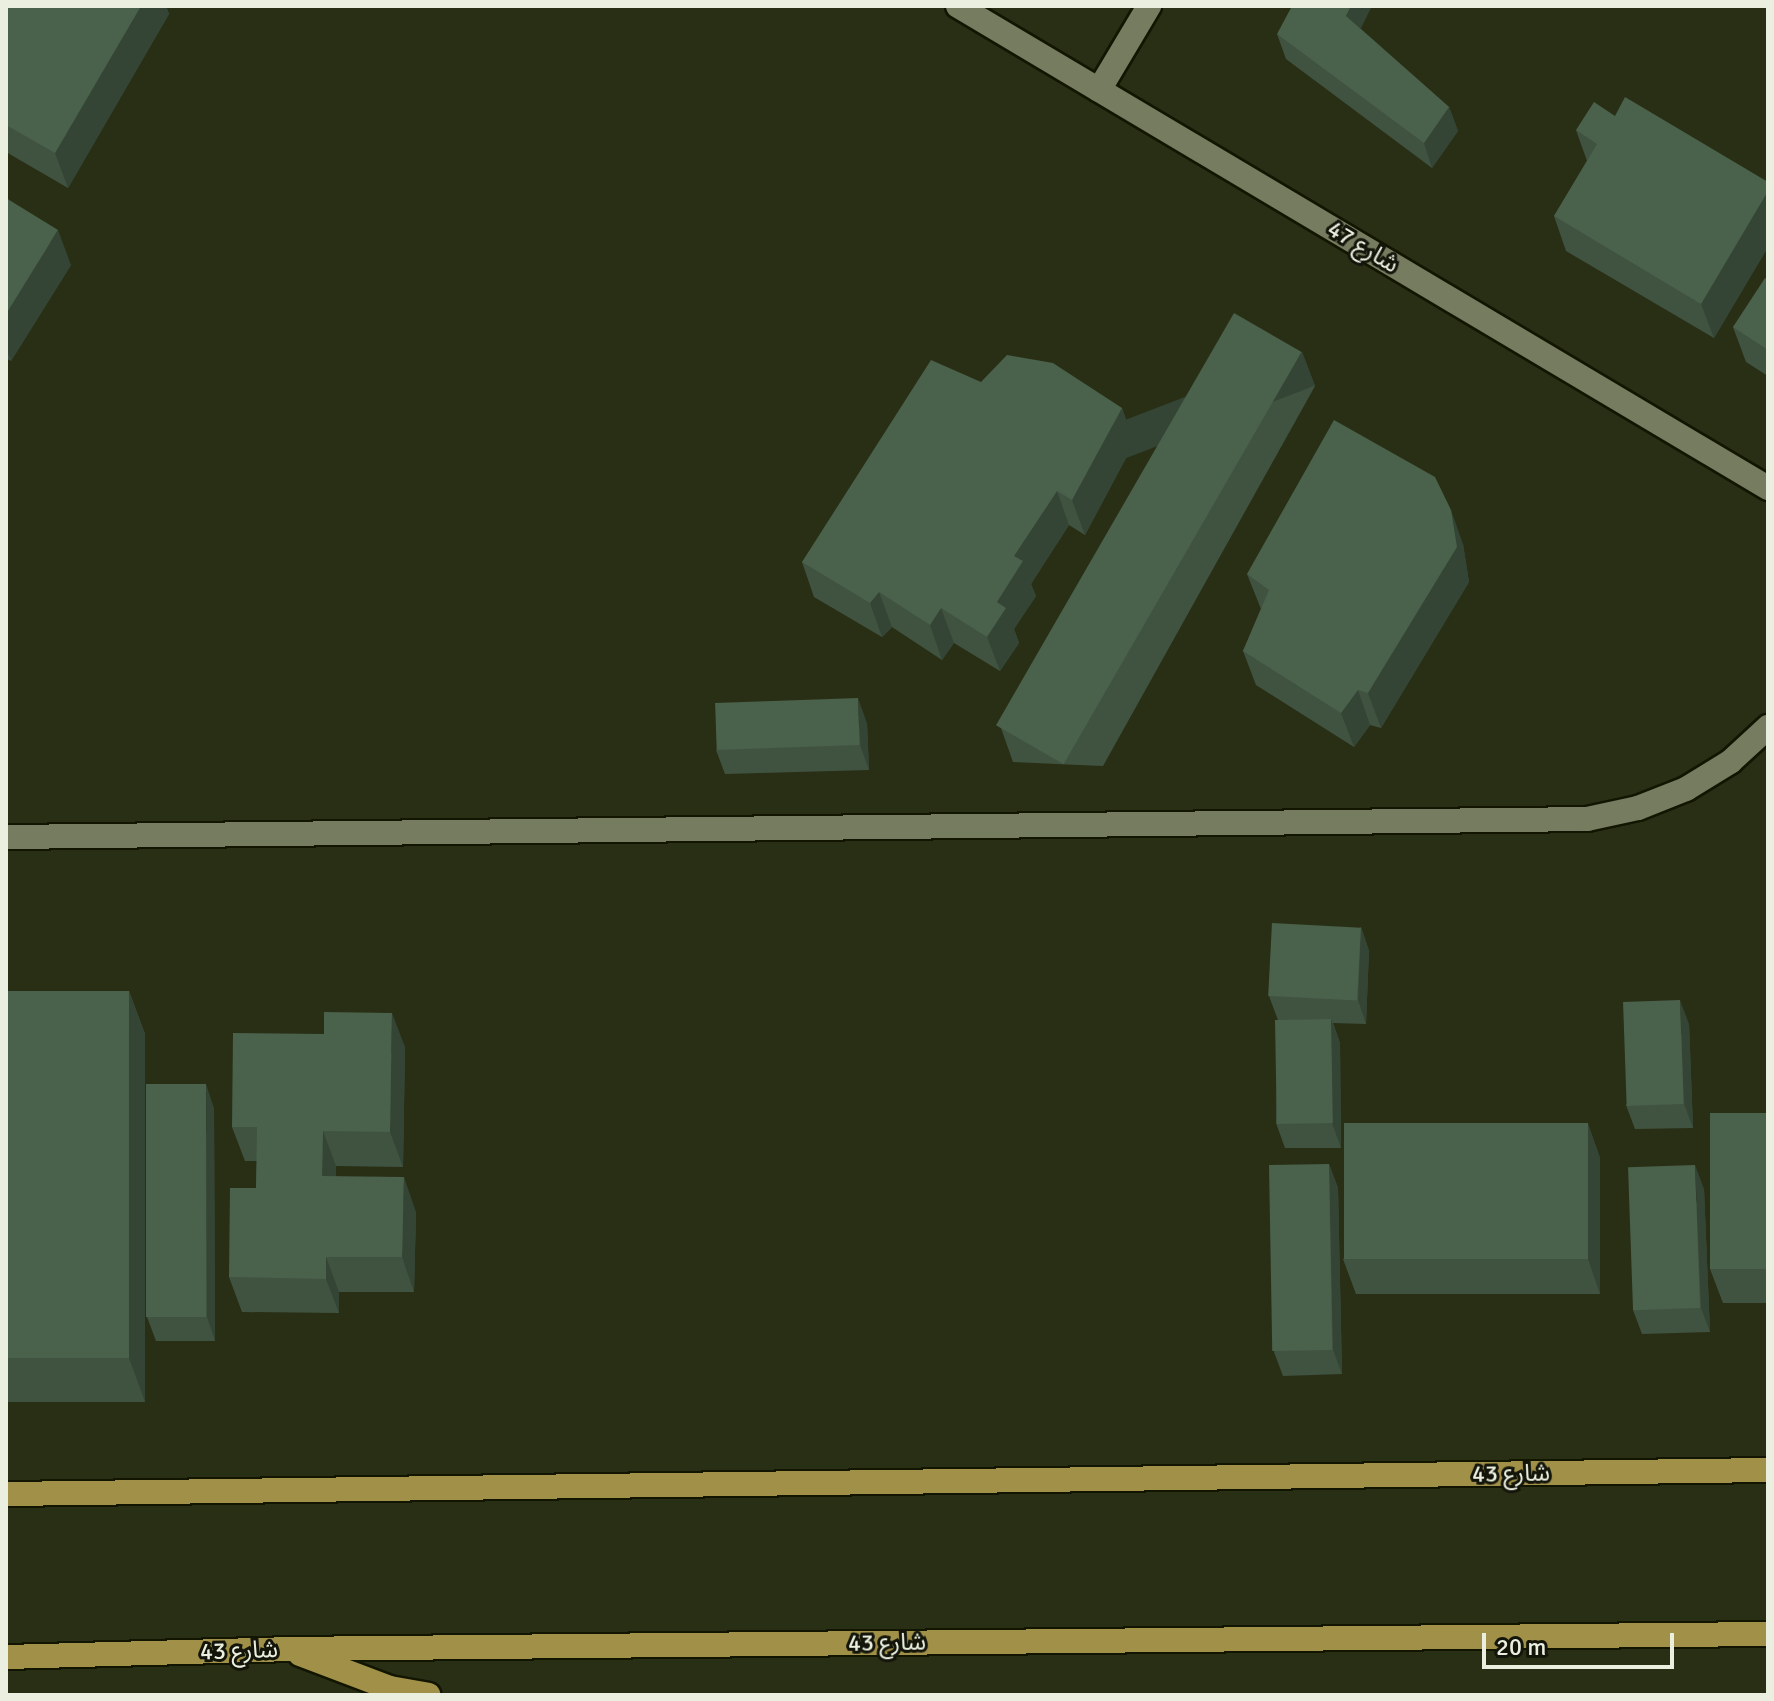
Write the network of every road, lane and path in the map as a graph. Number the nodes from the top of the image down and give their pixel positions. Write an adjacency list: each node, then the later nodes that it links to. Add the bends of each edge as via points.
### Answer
1 (958, 6): 3 (street, شارع 47)
2 (1149, 6): 3 (street)
3 (1099, 90): 4 (street, شارع 47)
4 (1768, 488)
5 (1768, 727): 6 (street, via 1730,762 1686,789 1638,808 1587,819)
6 (6, 837)
7 (1768, 1470): 8 (main road, شارع 43)
8 (6, 1494)
9 (1768, 1634): 10 (main road, شارع 43)
10 (286, 1649): 11 (main road, شارع 43); 12 (main road, via 390,1688)
11 (6, 1657)
12 (428, 1695)

